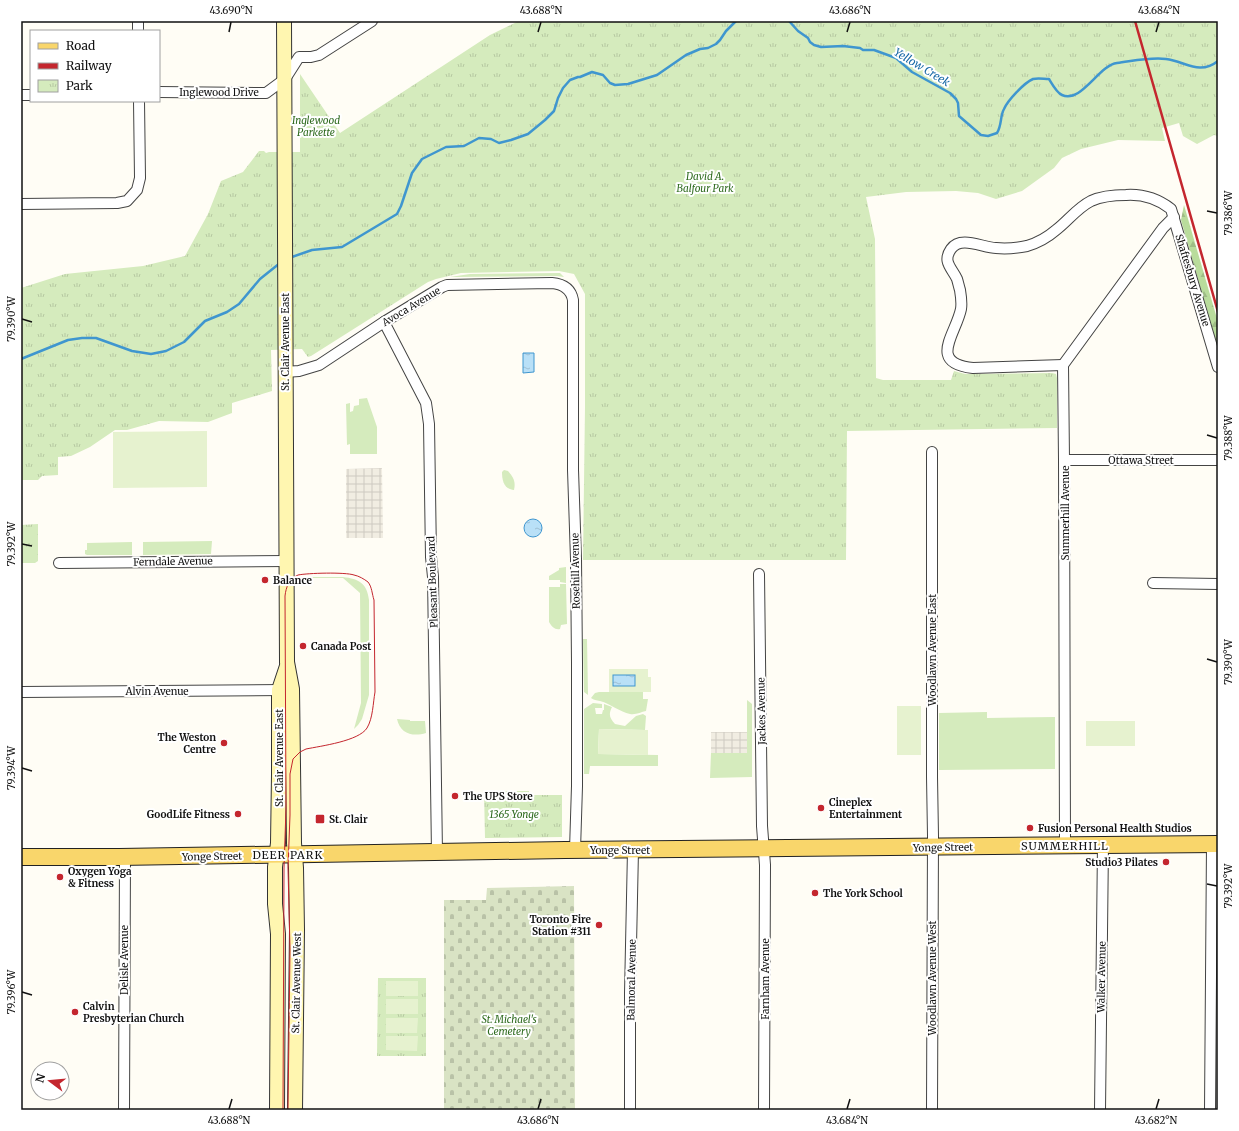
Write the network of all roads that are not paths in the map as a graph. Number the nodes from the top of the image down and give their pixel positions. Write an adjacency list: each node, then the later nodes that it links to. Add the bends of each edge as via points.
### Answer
1 (284, 21): 3 (main road, St. Clair Avenue East)
2 (372, 21): 3 (street, Inglewood Drive, via 319,55 299,57)
3 (285, 79): 4 (street, Inglewood Drive, via 266,93); 12 (main road, St. Clair Avenue East)
4 (160, 92)
5 (139, 102): 6 (street, via 140,178 137,190 127,201)
6 (21, 204)
7 (1174, 217): 10 (street, via 1163,228); 10 (street, via 1171,209 1156,200 1133,194 1103,197 1090,201 1056,230 1026,246 989,248 960,242 951,249 947,263 957,278 961,299 961,308 949,340 948,353 953,362 973,368); 11 (street, Shaftesbury Avenue)
8 (571, 292): 9 (street, Avoca Avenue, via 566,287 552,283 447,285); 28 (street, Rosehill Avenue, via 576,559)
9 (384, 322): 12 (street, Avoca Avenue, via 319,365 299,372); 30 (street, Pleasant Boulevard, via 426,403 429,424)
10 (1063, 365): 14 (street, Summerhill Avenue)
11 (1218, 366)
12 (285, 372): 16 (main road, St. Clair Avenue East)
13 (932, 452): 26 (street, Woodlawn Avenue East)
14 (1064, 460): 15 (street, Ottawa Street); 25 (street, Summerhill Avenue)
15 (1218, 460)
16 (286, 561): 17 (street, Ferndale Avenue); 21 (main road, St. Clair Avenue East)
17 (59, 563)
18 (759, 574): 27 (street, Jackes Avenue)
19 (1153, 583): 20 (street)
20 (1218, 584)
21 (286, 690): 22 (street, Alvin Avenue); 31 (main road, St. Clair Avenue East, via 279,774); 32 (main road, St. Clair Avenue East)
22 (21, 692)
23 (1103, 844): 24 (main road, Yonge Street); 25 (main road, Yonge Street); 41 (street, Walker Avenue)
24 (1215, 844): 42 (street)
25 (1065, 846): 26 (main road, Yonge Street)
26 (933, 847): 27 (main road, Yonge Street); 40 (street, Woodlawn Avenue West)
27 (764, 848): 29 (main road, Yonge Street); 39 (street, Farnham Avenue)
28 (576, 850): 29 (main road, Yonge Street); 30 (main road, Yonge Street)
29 (633, 850): 38 (street, Balmoral Avenue)
30 (437, 853): 32 (main road, Yonge Street)
31 (277, 855): 32 (main road, Yonge Street); 34 (main road, Yonge Street); 36 (main road, St. Clair Avenue West)
32 (295, 855): 37 (main road, St. Clair Avenue West)
33 (21, 857): 34 (main road, Yonge Street)
34 (126, 857): 35 (street, Delisle Avenue)
35 (124, 1110)
36 (277, 1110)
37 (295, 1110)
38 (630, 1110)
39 (764, 1110)
40 (932, 1110)
41 (1100, 1110)
42 (1210, 1110)

